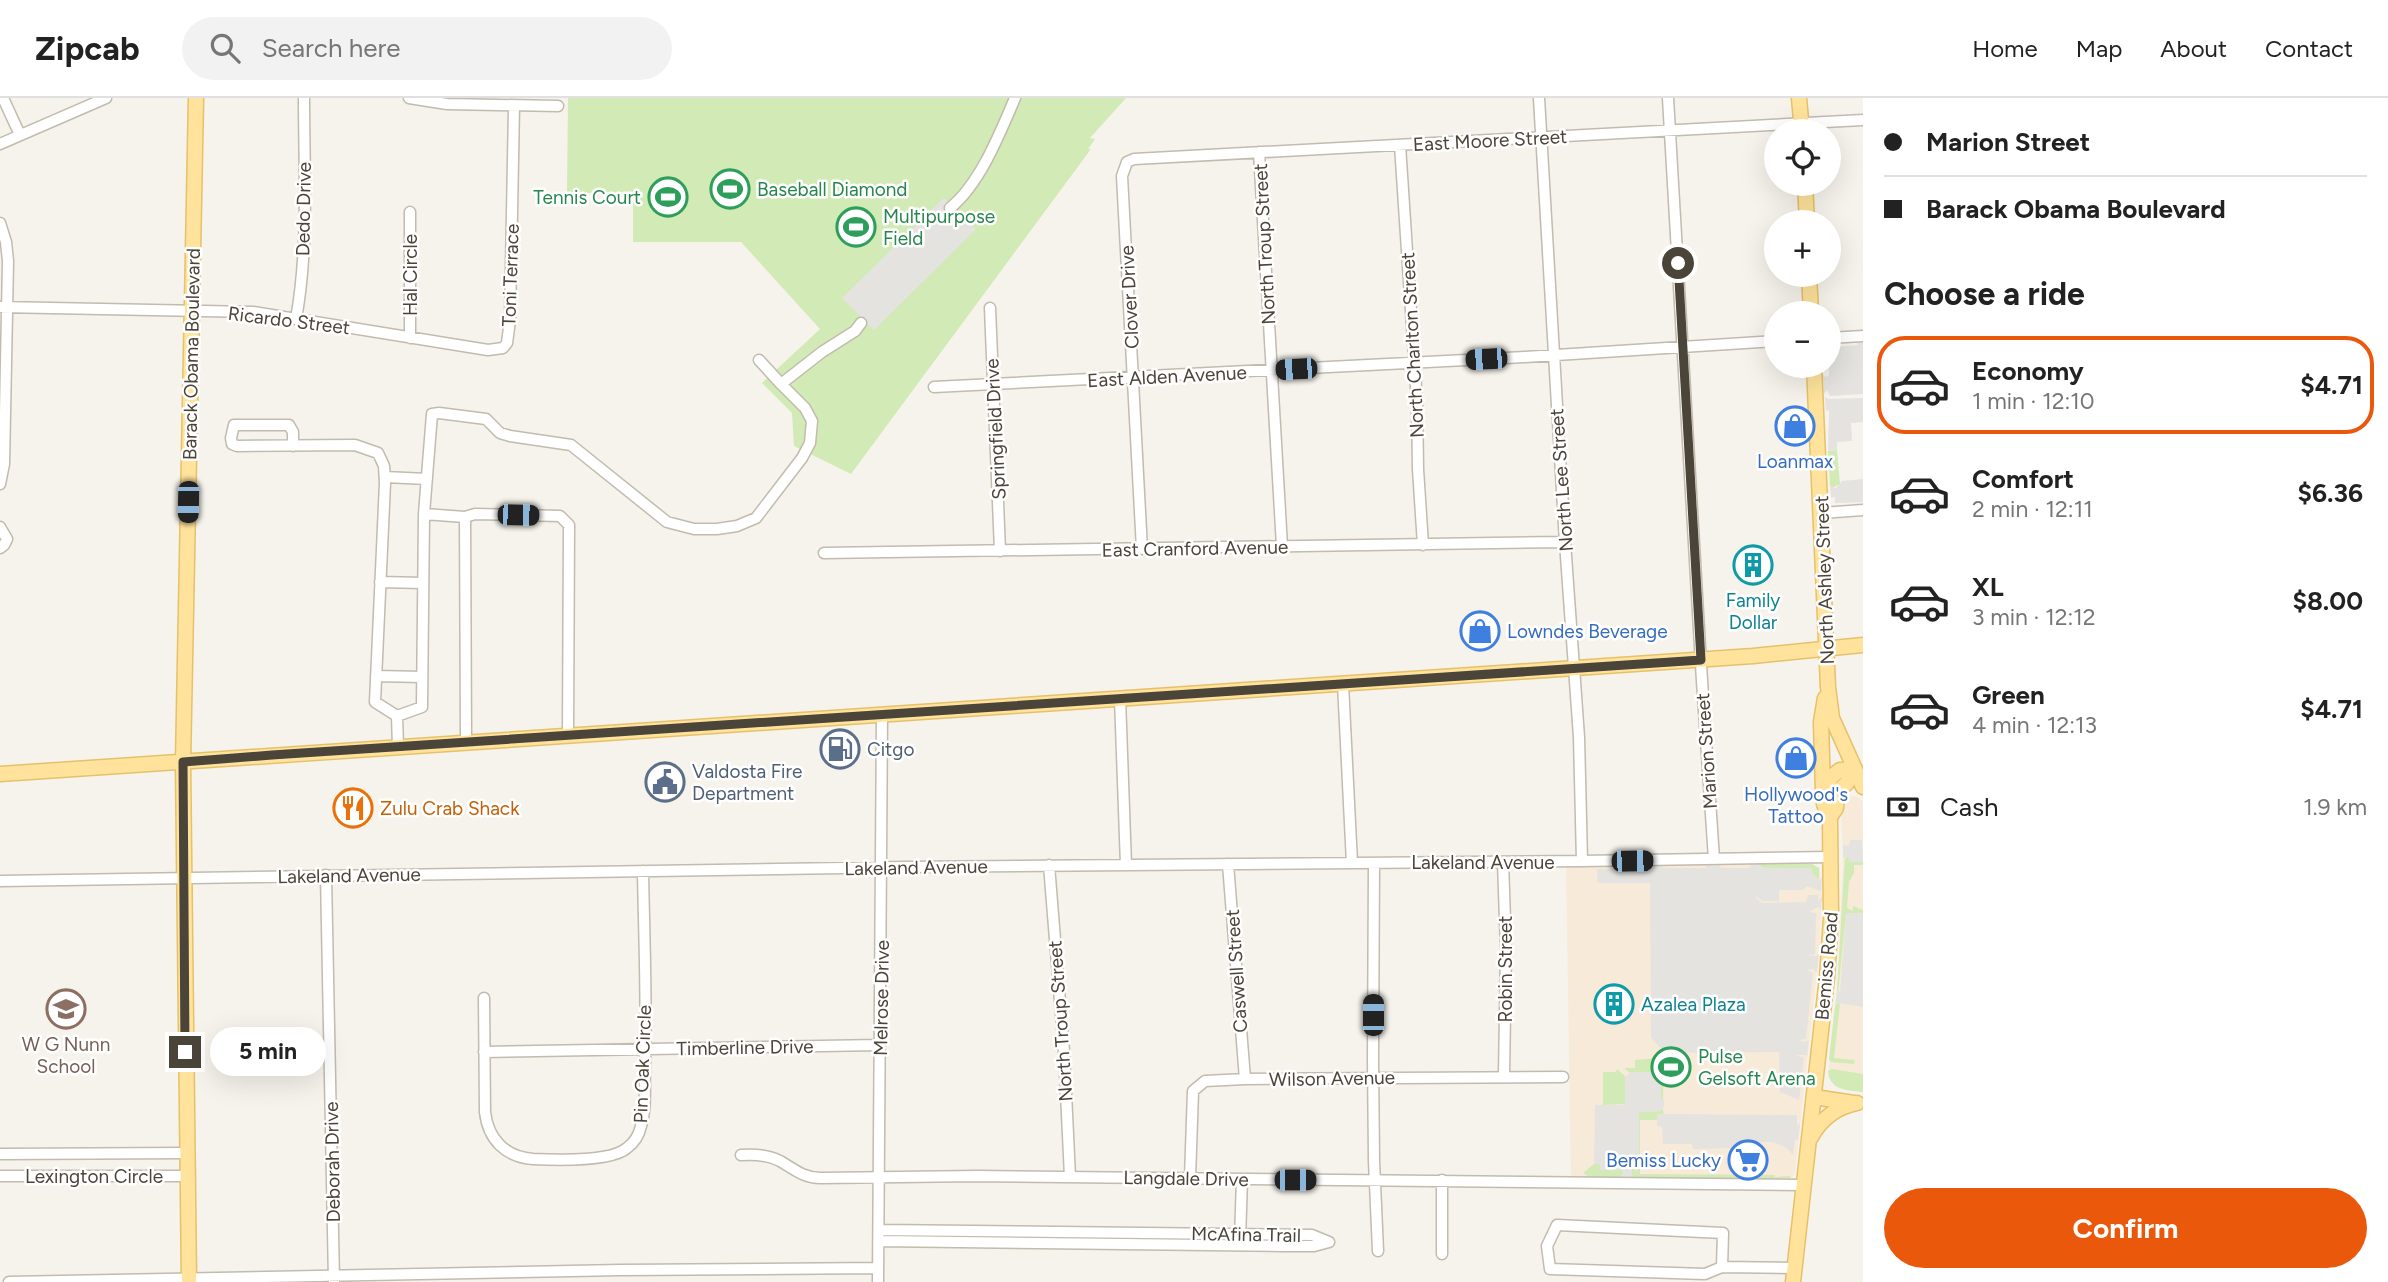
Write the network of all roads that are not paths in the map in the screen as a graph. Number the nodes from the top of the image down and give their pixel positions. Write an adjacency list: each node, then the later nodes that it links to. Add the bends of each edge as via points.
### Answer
1 (3, 98): 17 (street)
2 (106, 98): 17 (street)
3 (196, 98): 28 (main road, Barack Obama Boulevard)
4 (304, 98): 29 (street, Dedo Drive, via 303,262)
5 (409, 98): 10 (street)
6 (1015, 98): 23 (street, via 969,189)
7 (1539, 98): 18 (street, North Lee Street)
8 (1668, 98): 16 (street, Marion Street)
9 (1800, 98): 12 (main road)
10 (514, 106): 11 (street); 33 (street, Toni Terrace, via 507,343 488,350)
11 (558, 106)
12 (1801, 119)
13 (1863, 120): 14 (street, East Moore Street)
14 (1841, 123)
15 (1764, 129): 16 (street, East Moore Street)
16 (1670, 131): 18 (street, East Moore Street); 35 (street, Marion Street)
17 (20, 135): 19 (street)
18 (1542, 138): 20 (street, East Moore Street); 36 (street, North Lee Street)
19 (0, 144)
20 (1399, 145): 21 (street, East Moore Street); 38 (street, North Charlton Street)
21 (1259, 152): 22 (street, East Moore Street, via 1134,159); 39 (street, North Troup Street)
22 (1123, 170): 40 (street, Clover Drive)
23 (950, 208)
24 (411, 212): 33 (street, Hal Circle)
25 (0, 223): 26 (street, via 7,250)
26 (4, 307): 28 (street, Ricardo Street); 45 (street)
27 (990, 308): 43 (street, Springfield Drive)
28 (192, 311): 29 (street, Ricardo Street, via 253,312); 78 (main road, Barack Obama Boulevard)
29 (296, 319): 33 (street, Ricardo Street)
30 (861, 323): 42 (street)
31 (1863, 336): 32 (street)
32 (1841, 337)
33 (410, 338)
34 (1764, 342): 35 (street, East Alden Avenue)
35 (1683, 346): 36 (street, East Alden Avenue); 66 (street, Marion Street)
36 (1554, 354): 38 (street, East Alden Avenue); 55 (street, North Lee Street)
37 (759, 360): 42 (street)
38 (1414, 362): 39 (street, East Alden Avenue); 56 (street, North Charlton Street)
39 (1272, 370): 40 (street, East Alden Avenue); 57 (street, North Troup Street)
40 (1133, 377): 43 (street, East Alden Avenue); 59 (street, Clover Drive)
41 (1815, 378): 51 (main road, North Ashley Street)
42 (781, 384): 48 (street, via 812,421 810,443 756,518 737,526 694,529 667,522 571,445 500,433 486,419 432,414)
43 (993, 384): 44 (street, East Alden Avenue); 60 (street, Springfield Drive)
44 (934, 387)
45 (2, 412): 49 (street)
46 (293, 446): 46 (street, via 237,446 232,444 231,428 289,425); 47 (street, via 355,445 378,453)
47 (385, 477): 48 (street); 62 (street)
48 (427, 479): 52 (street)
49 (0, 484)
50 (1863, 510): 51 (street)
51 (1822, 513): 65 (main road, North Ashley Street)
52 (424, 514): 53 (street); 63 (street)
53 (465, 517): 75 (street, via 560,516 569,525); 76 (street)
54 (0, 527): 58 (street, via 7,539)
55 (1565, 542): 56 (street, East Cranford Avenue); 67 (street, North Lee Street)
56 (1423, 545): 57 (street, East Cranford Avenue)
57 (1282, 546): 59 (street, East Cranford Avenue)
58 (0, 548)
59 (1142, 549): 60 (street, East Cranford Avenue)
60 (1000, 551): 61 (street, East Cranford Avenue)
61 (824, 553)
62 (380, 582): 63 (street); 68 (street)
63 (422, 583): 69 (street)
64 (1863, 645): 65 (main road)
65 (1826, 648): 66 (main road); 71 (main road, North Ashley Street)
66 (1701, 660): 67 (main road); 85 (street, Marion Street)
67 (1573, 668): 70 (main road); 87 (street, North Lee Street)
68 (376, 677): 69 (street); 74 (street, via 375,702)
69 (422, 677): 74 (street, via 422,707)
70 (1343, 684): 72 (main road); 88 (street)
71 (1828, 687): 79 (main road, North Ashley Street, via 1832,718); 82 (main road, Bemiss Road, via 1821,722)
72 (1120, 698): 73 (main road); 92 (street)
73 (882, 714): 75 (main road); 93 (street, Melrose Drive)
74 (397, 716): 77 (street)
75 (568, 736): 76 (main road)
76 (466, 742): 77 (main road)
77 (398, 747): 78 (main road)
78 (183, 762): 80 (main road); 96 (main road, Barack Obama Boulevard)
79 (1859, 769): 81 (main road, North Ashley Street); 82 (main road, via 1840,770); 83 (main road, Bemiss Road, via 1837,792)
80 (0, 774)
81 (1863, 787)
82 (1823, 794): 83 (main road, Bemiss Road)
83 (1830, 817): 84 (main road, Bemiss Road)
84 (1832, 857): 85 (street, Lakeland Avenue); 106 (main road, Bemiss Road, via 1828,963)
85 (1714, 859): 87 (street, Lakeland Avenue)
86 (1503, 862): 87 (street, Lakeland Avenue); 89 (street, Lakeland Avenue); 102 (street, Robin Street)
87 (1582, 862)
88 (1352, 863): 89 (street, Lakeland Avenue); 90 (street, Lakeland Avenue)
89 (1374, 863): 104 (street)
90 (1228, 864): 92 (street, Lakeland Avenue); 105 (street, Caswell Street)
91 (1049, 865): 92 (street, Lakeland Avenue); 93 (street, Lakeland Avenue); 114 (street, North Troup Street)
92 (1126, 865)
93 (882, 868): 94 (street, Lakeland Avenue); 99 (street, Melrose Drive)
94 (643, 871): 95 (street, Lakeland Avenue); 100 (street, Pin Oak Circle)
95 (326, 875): 96 (street, Lakeland Avenue); 132 (street, Deborah Drive)
96 (183, 876): 97 (street, Lakeland Avenue); 109 (main road, Barack Obama Boulevard)
97 (0, 881)
98 (484, 998): 101 (street, Pin Oak Circle)
99 (880, 1045): 100 (street, Timberline Drive); 115 (street, Melrose Drive)
100 (645, 1049): 101 (street, Timberline Drive); 101 (street, Pin Oak Circle, via 642,1124 632,1143 607,1157 537,1159 501,1147 488,1129)
101 (484, 1052)
102 (1504, 1076): 103 (street, Wilson Avenue); 104 (street, Wilson Avenue)
103 (1563, 1077)
104 (1373, 1078): 105 (street, Wilson Avenue); 118 (street)
105 (1245, 1079): 116 (street, Wilson Avenue, via 1205,1081 1193,1091)
106 (1814, 1097): 107 (main road); 108 (main road, Bemiss Road)
107 (1860, 1103): 108 (main road, via 1831,1113)
108 (1809, 1141): 120 (main road, Bemiss Road)
109 (187, 1153): 110 (street); 113 (main road, Barack Obama Boulevard)
110 (0, 1154)
111 (741, 1155): 115 (street, Langdale Drive, via 778,1160 805,1177)
112 (0, 1176): 113 (street, Lexington Circle)
113 (187, 1176): 133 (main road, Barack Obama Boulevard)
114 (1070, 1177): 115 (street, Langdale Drive); 116 (street, Langdale Drive)
115 (879, 1178): 121 (street, Melrose Drive)
116 (1190, 1178): 117 (street, Langdale Drive)
117 (1242, 1179): 118 (street, Langdale Drive); 122 (street)
118 (1376, 1180): 119 (street, Langdale Drive); 124 (street)
119 (1442, 1180): 120 (street, Langdale Drive); 125 (street)
120 (1804, 1185): 130 (main road, Bemiss Road)
121 (879, 1235): 122 (street, McAfina Trail); 128 (street, Melrose Drive)
122 (1240, 1240): 123 (street, McAfina Trail)
123 (1283, 1240)
124 (1378, 1251)
125 (1442, 1254)
126 (1721, 1267): 126 (street, via 1705,1274 1550,1269 1547,1247 1557,1225 1723,1233); 130 (street)
127 (745, 1268): 128 (street); 129 (street); 137 (street)
128 (878, 1268): 138 (street, Melrose Drive)
129 (621, 1270): 131 (street); 136 (street)
130 (1794, 1275)
131 (479, 1277): 132 (street)
132 (334, 1279): 133 (street)
133 (189, 1280): 135 (street)
134 (9, 1282): 135 (street)
135 (62, 1282)
136 (622, 1282)
137 (745, 1282)
138 (878, 1282)

